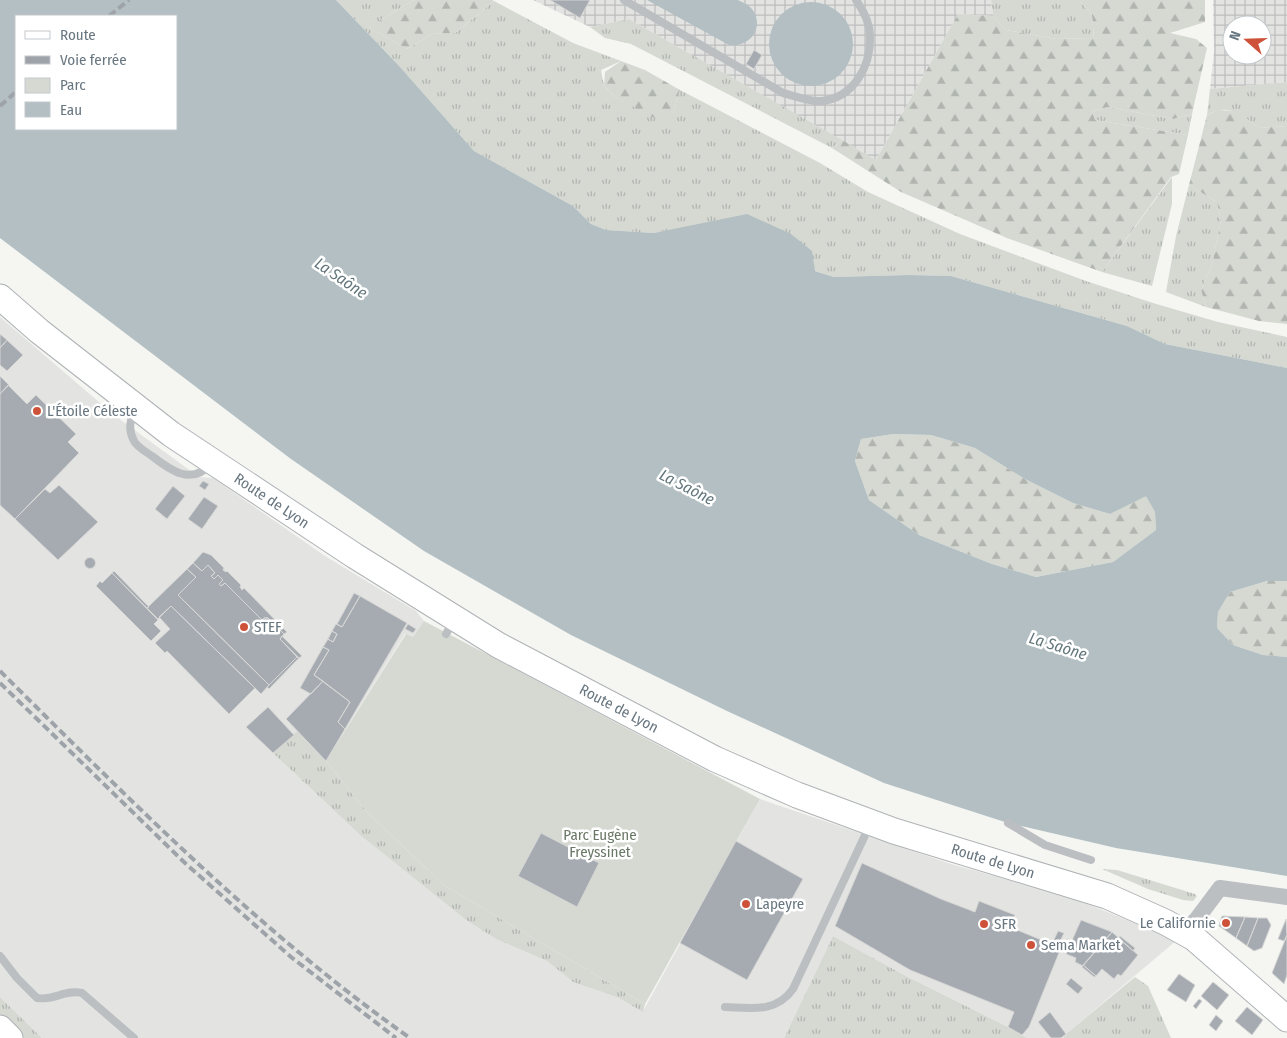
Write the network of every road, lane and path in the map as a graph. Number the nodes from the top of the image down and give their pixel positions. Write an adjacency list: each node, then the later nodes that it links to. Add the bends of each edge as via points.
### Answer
1 (624, 0): 2 (lane, via 783,93 809,100 838,96 850,90 858,80 869,54 870,35)
2 (856, 0)
3 (0, 297): 4 (main road, Route de Lyon, via 171,434 355,556 451,626 498,645 715,758 796,795)
4 (869, 823): 8 (main road, Route de Lyon, via 1107,896); 10 (lane, via 788,997 775,1005 759,1008)
5 (1008, 823): 6 (lane, via 1045,845)
6 (1091, 860)
7 (1287, 897): 8 (street, via 1220,888)
8 (1184, 932): 11 (main road, Route de Lyon)
9 (0, 956): 14 (lane, via 33,995 42,999 74,991 82,993)
10 (725, 1007)
11 (1287, 1018)
12 (0, 1028): 13 (main road)
13 (10, 1038)
14 (134, 1038)

